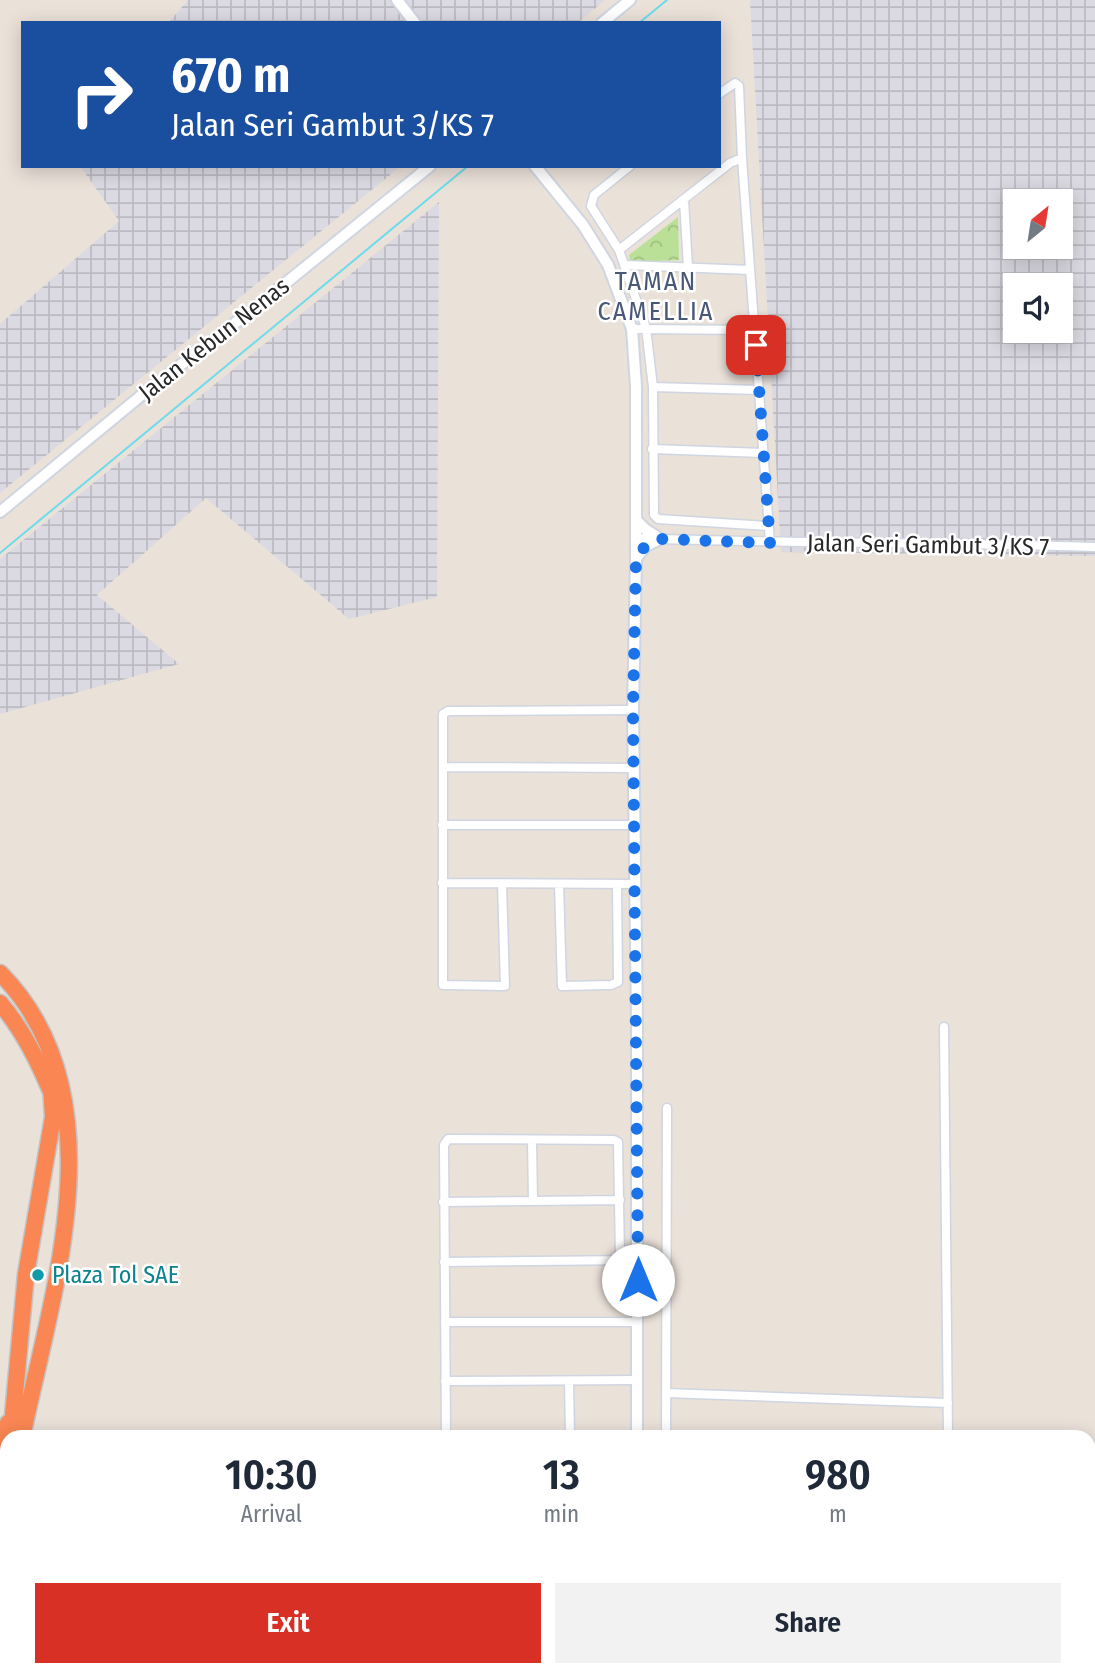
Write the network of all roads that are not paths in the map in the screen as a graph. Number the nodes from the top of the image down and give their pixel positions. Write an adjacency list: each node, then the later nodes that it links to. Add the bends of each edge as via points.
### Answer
1 (397, 0): 3 (street)
2 (630, 0): 4 (street)
3 (413, 21)
4 (604, 21)
5 (721, 92): 6 (street, via 730,85 739,86)
6 (742, 158): 10 (street); 14 (street)
7 (428, 168): 22 (street, Jalan Kebun Nenas)
8 (537, 168): 16 (street, via 583,225 608,265)
9 (628, 168): 11 (street, via 594,195 592,206)
10 (684, 200): 11 (street); 13 (street)
11 (619, 250): 12 (street)
12 (625, 265): 13 (street); 15 (street)
13 (688, 267): 14 (street)
14 (750, 270): 17 (street)
15 (646, 328): 16 (street); 17 (street); 18 (street)
16 (632, 329): 23 (street)
17 (755, 330): 19 (street)
18 (653, 387): 19 (street); 20 (street)
19 (759, 390): 21 (street)
20 (652, 449): 21 (street); 24 (street, via 654,515 658,519)
21 (763, 453): 24 (street)
22 (0, 512)
23 (636, 520): 25 (street); 26 (street)
24 (768, 526): 27 (street)
25 (636, 538): 26 (street, Jalan Seri Gambut 3/KS 7); 29 (street)
26 (660, 539): 27 (street, Jalan Seri Gambut 3/KS 7); 29 (street, via 646,545)
27 (770, 543): 28 (street, Jalan Seri Gambut 3/KS 7)
28 (1095, 547)
29 (636, 558): 30 (street)
30 (633, 710): 31 (street, via 445,712); 32 (street)
31 (443, 767): 32 (street); 33 (street)
32 (635, 768): 34 (street)
33 (442, 825): 34 (street); 35 (street)
34 (634, 825): 39 (street)
35 (442, 883): 36 (street); 36 (street, via 442,983 447,986 505,986)
36 (502, 884): 37 (street)
37 (559, 884): 38 (street); 38 (street, via 562,986 616,984)
38 (617, 884): 39 (street)
39 (635, 884): 49 (street)
40 (0, 973): 61 (highway, via 27,1006 44,1037 69,1136 65,1233)
41 (5, 1000): 56 (highway, via 53,1097 49,1149 26,1274)
42 (944, 1027): 58 (street)
43 (667, 1108): 57 (street)
44 (532, 1140): 45 (street, via 618,1142); 46 (street); 47 (street, via 448,1139 444,1145)
45 (620, 1200): 46 (street); 48 (street)
46 (533, 1201): 47 (street)
47 (443, 1202): 50 (street)
48 (620, 1259): 49 (street); 50 (street)
49 (638, 1259): 52 (street)
50 (444, 1262): 51 (street)
51 (444, 1322): 52 (street); 54 (street)
52 (638, 1322): 53 (street)
53 (638, 1380): 55 (street); 64 (street)
54 (445, 1381): 55 (street); 62 (street)
55 (569, 1381): 63 (street)
56 (16, 1390): 59 (highway); 60 (highway)
57 (666, 1393): 58 (street); 65 (street)
58 (948, 1403): 66 (street)
59 (6, 1430)
60 (12, 1430)
61 (24, 1430)
62 (446, 1430)
63 (570, 1430)
64 (638, 1430)
65 (666, 1430)
66 (948, 1430)

